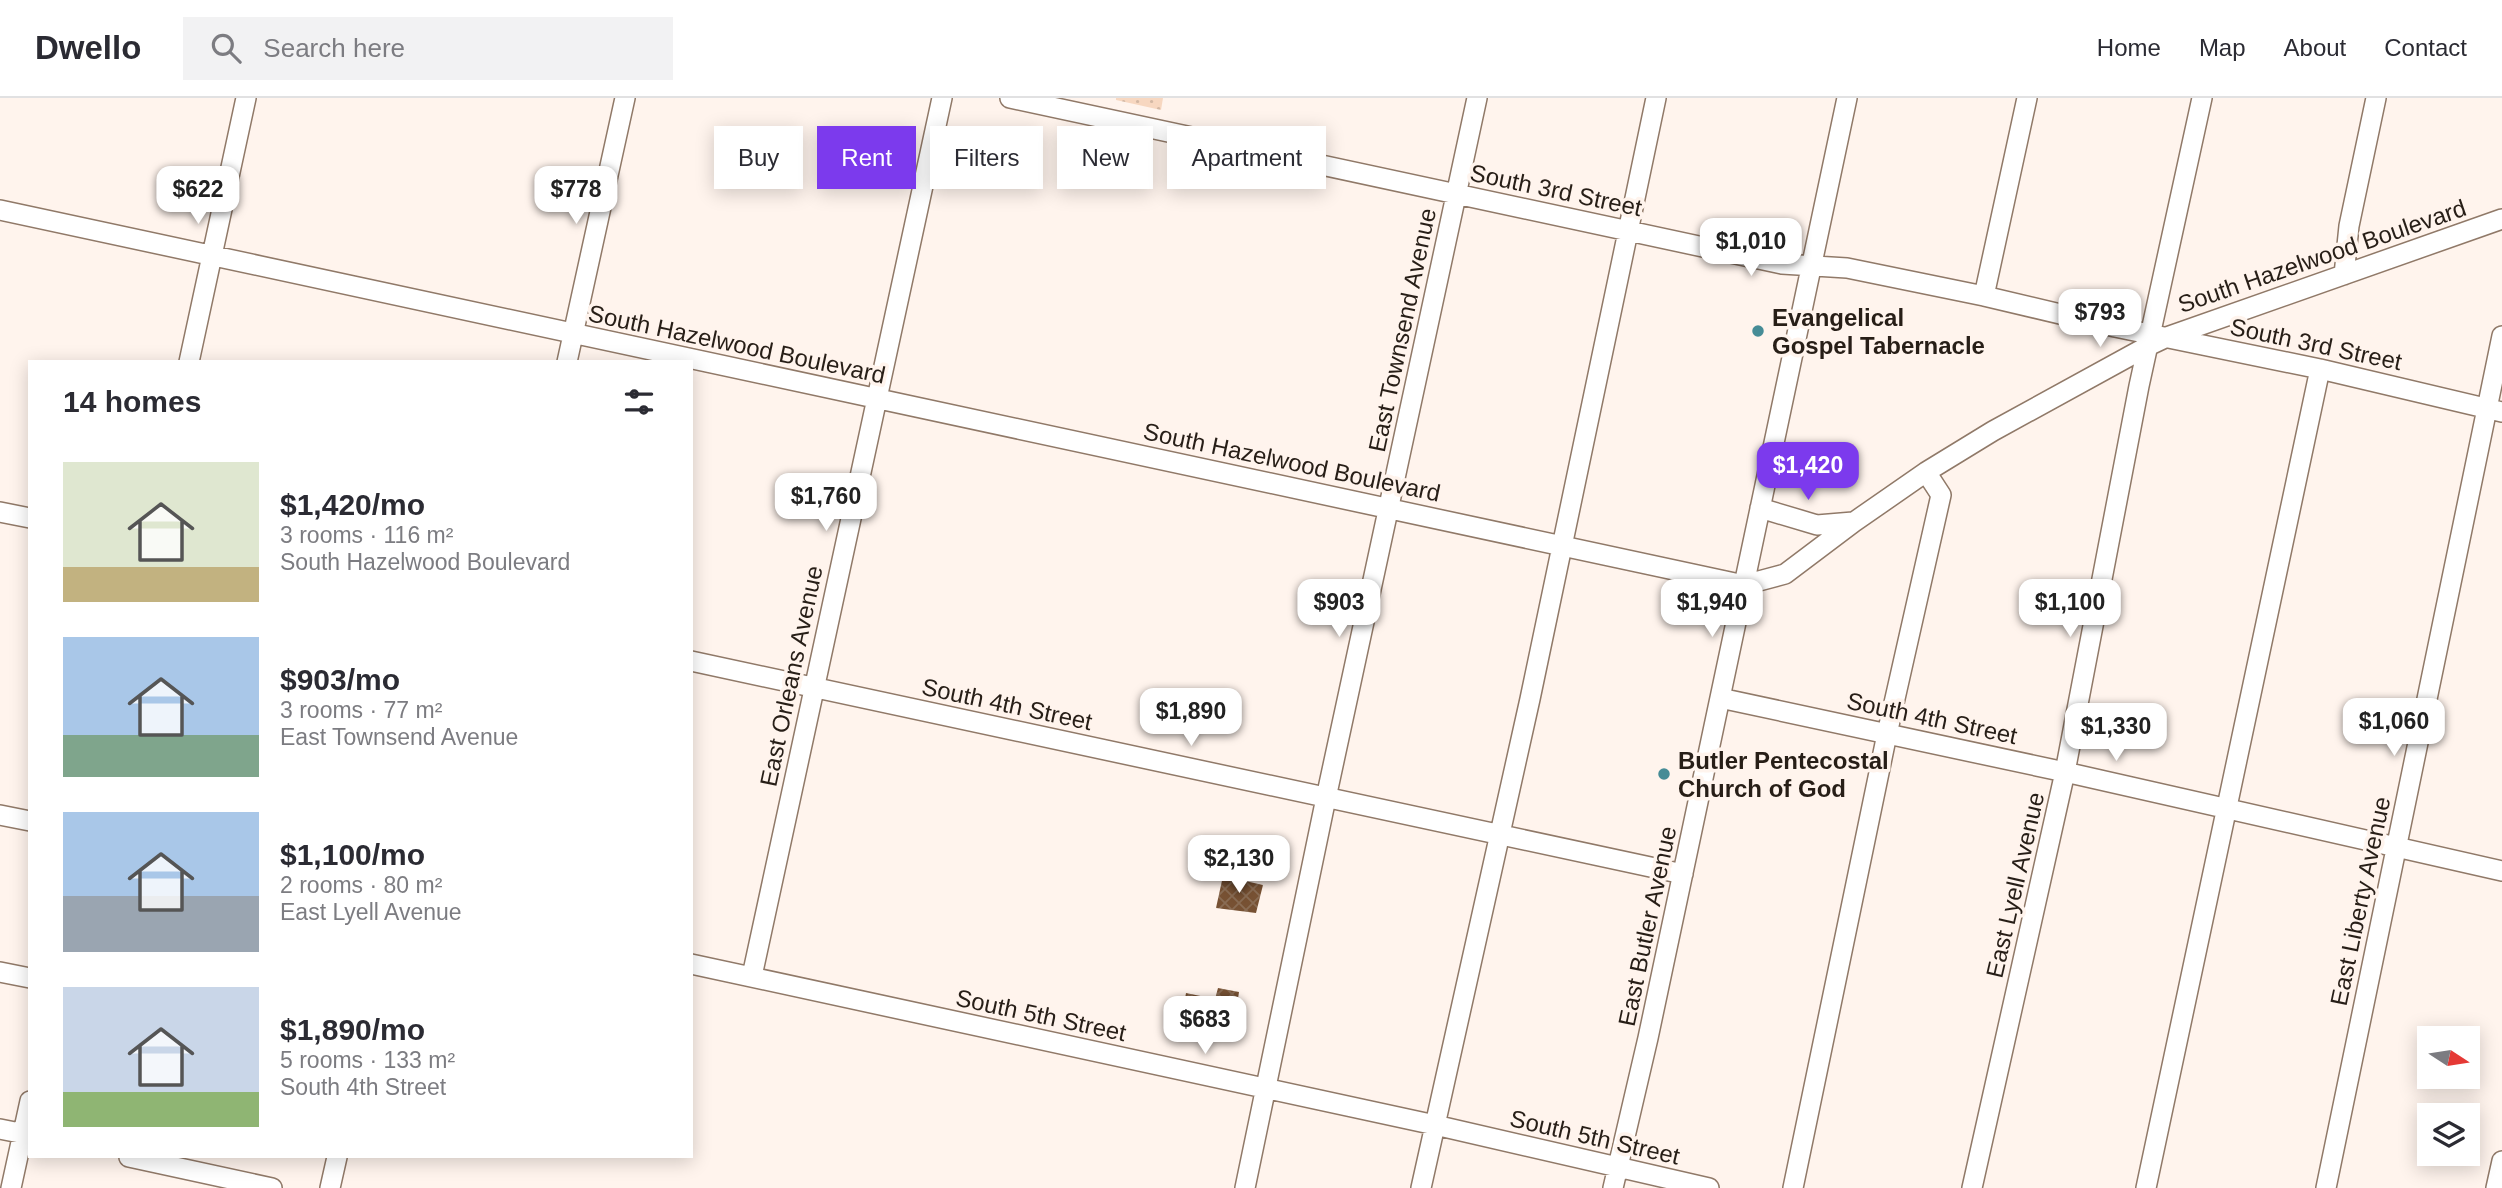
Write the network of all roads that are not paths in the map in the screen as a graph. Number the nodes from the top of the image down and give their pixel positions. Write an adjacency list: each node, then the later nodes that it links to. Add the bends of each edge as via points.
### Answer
1 (246, 98): 15 (street)
2 (625, 98): 19 (street)
3 (942, 98): 25 (street, East Orleans Avenue)
4 (1010, 98): 11 (street, South 3rd Street)
5 (1477, 98): 11 (street, East Townsend Avenue)
6 (1656, 98): 14 (street)
7 (1847, 98): 16 (street, East Butler Avenue)
8 (2027, 98): 18 (street)
9 (2202, 98): 21 (street, East Lyell Avenue)
10 (2376, 98): 17 (street, via 2349,226)
11 (1456, 194): 14 (street, South 3rd Street); 28 (street, East Townsend Avenue)
12 (0, 210): 15 (street, South Hazelwood Boulevard)
13 (2502, 219): 17 (street, South Hazelwood Boulevard)
14 (1628, 231): 16 (street, South 3rd Street, via 1782,264); 33 (street)
15 (212, 255): 19 (street, South Hazelwood Boulevard); 22 (street)
16 (1812, 266): 18 (street, South 3rd Street, via 1847,268); 29 (street, East Butler Avenue)
17 (2344, 275): 21 (street, South Hazelwood Boulevard)
18 (1983, 296): 21 (street, South 3rd Street)
19 (573, 334): 23 (street); 25 (street, South Hazelwood Boulevard)
20 (2502, 336): 26 (street, East Liberty Avenue)
21 (2155, 339): 24 (street, South 3rd Street); 27 (street, South Hazelwood Boulevard); 39 (street, East Lyell Avenue)
22 (189, 360)
23 (567, 360)
24 (2320, 369): 26 (street, South 3rd Street); 41 (street)
25 (876, 398): 28 (street, South Hazelwood Boulevard); 36 (street, East Orleans Avenue)
26 (2494, 410): 45 (street, East Liberty Avenue)
27 (1926, 472): 32 (street, South Hazelwood Boulevard); 38 (street, via 1941,495)
28 (1388, 507): 33 (street, South Hazelwood Boulevard); 40 (street, East Townsend Avenue)
29 (1760, 508): 32 (street, via 1817,525); 34 (street, East Butler Avenue)
30 (0, 512): 31 (street)
31 (28, 518)
32 (1854, 522): 34 (street, South Hazelwood Boulevard, via 1785,575)
33 (1562, 545): 34 (street, South Hazelwood Boulevard); 44 (street)
34 (1744, 585): 37 (street, East Butler Avenue)
35 (693, 661): 36 (street, South 4th Street)
36 (813, 688): 40 (street, South 4th Street); 50 (street, East Orleans Avenue)
37 (1720, 698): 38 (street, South 4th Street); 47 (street, East Butler Avenue)
38 (1887, 734): 39 (street, South 4th Street); 67 (street)
39 (2065, 772): 41 (street, South 4th Street); 68 (street, East Lyell Avenue)
40 (1326, 798): 44 (street, South 4th Street); 52 (street, East Townsend Avenue)
41 (2227, 809): 45 (street, South 4th Street); 69 (street)
42 (0, 815): 43 (street)
43 (28, 821)
44 (1499, 835): 47 (street, South 4th Street); 53 (street)
45 (2396, 848): 46 (street, South 4th Street); 70 (street, East Liberty Avenue)
46 (2502, 871)
47 (1683, 874): 59 (street, East Butler Avenue)
48 (693, 964): 50 (street, South 5th Street)
49 (0, 972): 51 (street)
50 (752, 976): 52 (street, South 5th Street)
51 (28, 978)
52 (1265, 1090): 53 (street, South 5th Street); 63 (street, East Townsend Avenue)
53 (1435, 1125): 59 (street, South 5th Street); 64 (street)
54 (0, 1129): 55 (street)
55 (26, 1134): 60 (street)
56 (134, 1158): 61 (street)
57 (337, 1158): 62 (street)
58 (2502, 1161): 71 (street)
59 (1618, 1166): 65 (street, East Butler Avenue); 66 (street, South 5th Street)
60 (11, 1188)
61 (272, 1188)
62 (330, 1188)
63 (1245, 1188)
64 (1422, 1188)
65 (1613, 1188)
66 (1709, 1188)
67 (1793, 1188)
68 (1972, 1188)
69 (2146, 1188)
70 (2326, 1188)
71 (2496, 1188)

